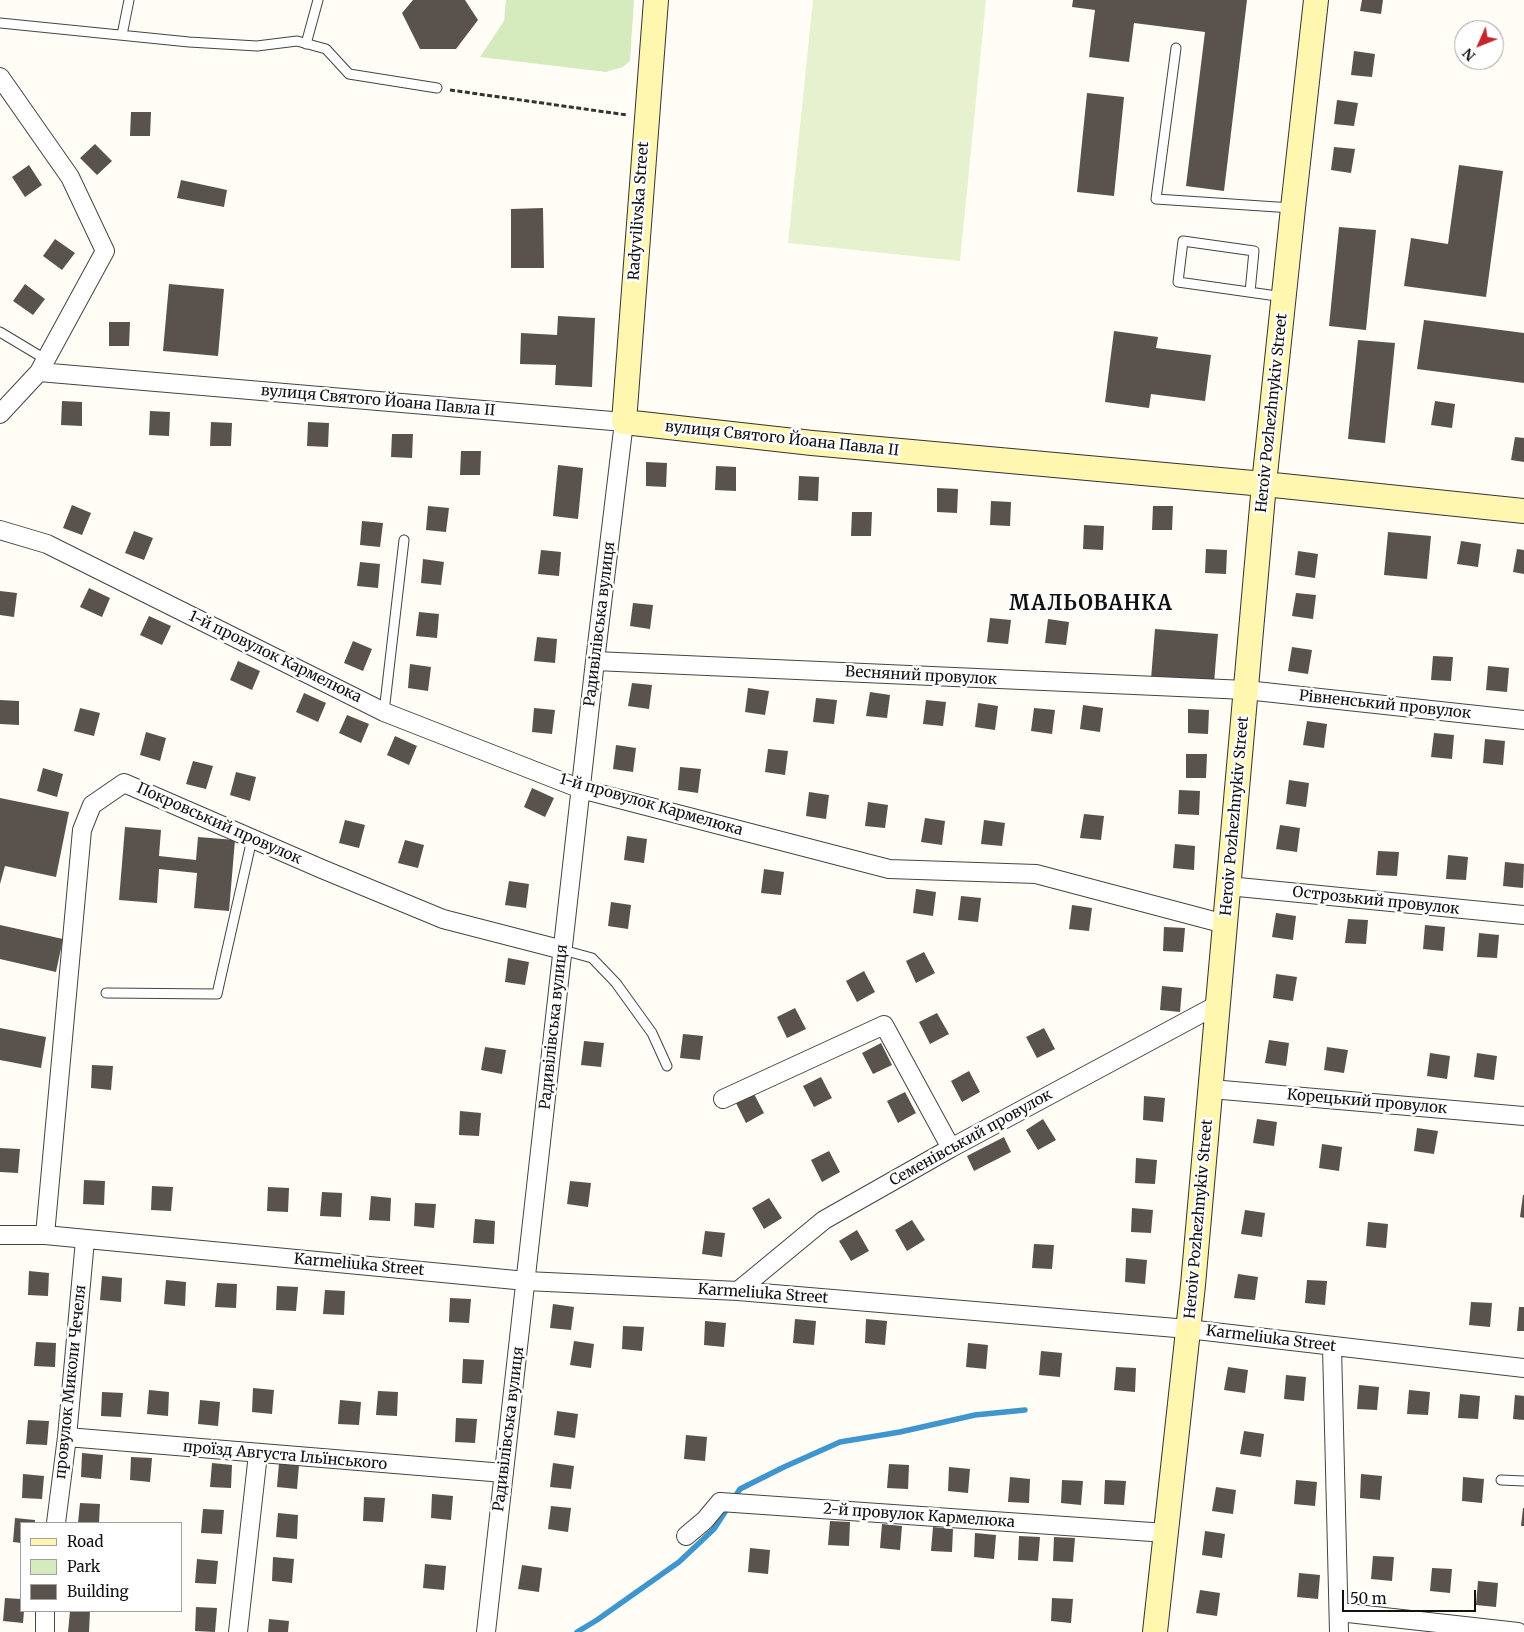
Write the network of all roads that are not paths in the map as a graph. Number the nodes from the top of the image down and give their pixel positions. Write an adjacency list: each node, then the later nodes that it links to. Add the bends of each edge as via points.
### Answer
1 (129, 0): 6 (lane)
2 (318, 0): 7 (lane)
3 (656, 0): 17 (street, Radyvilivska Street)
4 (1316, 0): 11 (street, Heroiv Pozhezhnykiv Street)
5 (0, 23): 6 (lane)
6 (122, 35): 7 (lane, via 257,46 298,41)
7 (306, 44): 10 (lane, via 326,49 349,74)
8 (1176, 48): 11 (lane, via 1156,199)
9 (0, 78): 15 (street, via 70,177 105,251)
10 (436, 88)
11 (1292, 208): 13 (street, Heroiv Pozhezhnykiv Street)
12 (1250, 292): 12 (lane, via 1178,282 1183,241 1254,251); 13 (lane)
13 (1284, 297): 18 (street, Heroiv Pozhezhnykiv Street)
14 (0, 332): 15 (lane)
15 (42, 365): 16 (street); 17 (street, вулиця Святого Йоана Павла II)
16 (0, 414)
17 (624, 422): 18 (street, вулиця Святого Йоана Павла II, via 812,443); 22 (street, Радивілівська вулиця)
18 (1264, 484): 19 (street, вулиця Святого Йоана Павла II); 23 (street, Heroiv Pozhezhnykiv Street)
19 (1524, 510)
20 (0, 530): 24 (street, 1-й провулок Кармелюка, via 47,544)
21 (404, 540): 24 (lane)
22 (595, 661): 23 (street, Весняний провулок); 26 (street, Радивілівська вулиця)
23 (1246, 690): 25 (street, Рівненський провулок); 28 (street, Heroiv Pozhezhnykiv Street)
24 (384, 712): 26 (street, 1-й провулок Кармелюка)
25 (1524, 720)
26 (581, 789): 30 (street, 1-й провулок Кармелюка, via 889,869 1036,874); 31 (street, Радивілівська вулиця)
27 (252, 839): 31 (street, Покровський провулок, via 443,919); 32 (lane, via 218,994); 40 (street, Покровський провулок, via 124,783 92,805 82,830)
28 (1228, 886): 29 (street, Острозький провулок); 30 (street, Heroiv Pozhezhnykiv Street)
29 (1524, 915)
30 (1225, 924): 33 (street, Heroiv Pozhezhnykiv Street)
31 (563, 950): 34 (lane, via 592,958 616,983 652,1033); 42 (street, Радивілівська вулиця)
32 (106, 993)
33 (1217, 1005): 35 (street, Heroiv Pozhezhnykiv Street); 38 (street, Семенівський провулок)
34 (667, 1066)
35 (1211, 1089): 37 (street, Корецький провулок); 44 (street, Heroiv Pozhezhnykiv Street)
36 (723, 1099): 38 (street, via 884,1025)
37 (1524, 1116)
38 (951, 1148): 43 (street, Семенівський провулок, via 824,1220)
39 (0, 1235): 40 (street, Karmeliuka Street)
40 (45, 1235): 41 (street, Karmeliuka Street)
41 (85, 1240): 42 (street, Karmeliuka Street); 47 (street, провулок Миколи Чечеля)
42 (526, 1281): 43 (street, Karmeliuka Street); 49 (street, Радивілівська вулиця)
43 (738, 1291): 44 (street, Karmeliuka Street)
44 (1188, 1329): 45 (street, Karmeliuka Street); 53 (street, Heroiv Pozhezhnykiv Street)
45 (1332, 1347): 46 (street, Karmeliuka Street); 56 (street)
46 (1524, 1368)
47 (66, 1437): 48 (street, проїзд Августа Ільїнського); 52 (street, провулок Миколи Чечеля)
48 (258, 1454): 49 (street, проїзд Августа Ільїнського); 58 (street)
49 (504, 1473): 59 (street, Радивілівська вулиця)
50 (1501, 1480): 51 (lane)
51 (1524, 1481)
52 (56, 1522)
53 (1166, 1533): 54 (street, 2-й провулок Кармелюка, via 720,1502); 60 (street, Heroiv Pozhezhnykiv Street)
54 (686, 1536)
55 (46, 1612): 57 (street)
56 (1339, 1612): 61 (street); 62 (street)
57 (45, 1632)
58 (238, 1632)
59 (486, 1632)
60 (1155, 1632)
61 (1339, 1632)
62 (1518, 1632)

